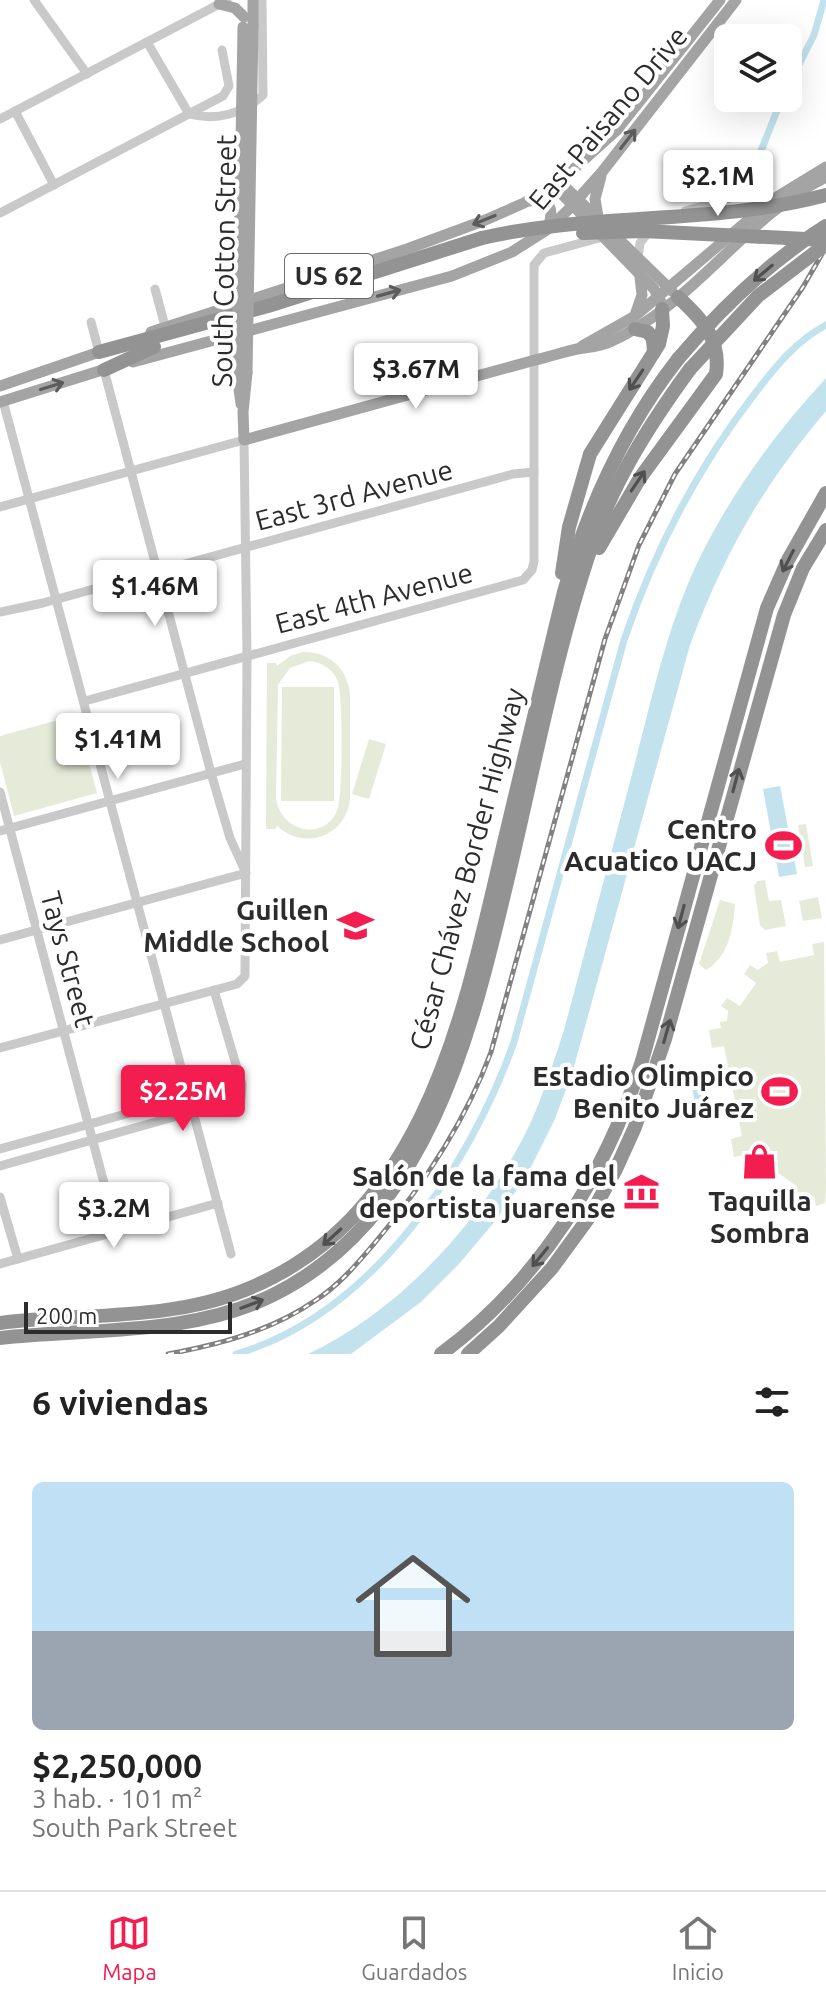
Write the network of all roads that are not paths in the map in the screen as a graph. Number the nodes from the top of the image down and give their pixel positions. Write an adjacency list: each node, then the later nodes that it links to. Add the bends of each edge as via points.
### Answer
1 (34, 0): 11 (street)
2 (246, 0): 8 (main road)
3 (253, 0): 8 (main road)
4 (262, 0): 13 (street, via 263,95 227,115)
5 (720, 0): 18 (main road, East Paisano Drive / US 62, via 616,131)
6 (736, 0): 16 (main road, East Paisano Drive / US 62, one-way to 6)
7 (223, 2): 8 (main road); 9 (street)
8 (247, 24): 50 (main road, South Cotton Street, bridge)
9 (147, 42): 11 (street); 13 (street)
10 (222, 50): 13 (street, via 228,91)
11 (87, 74): 12 (street)
12 (15, 111): 14 (street); 20 (street)
13 (189, 114): 20 (street)
14 (0, 119)
15 (826, 167): 19 (main road)
16 (602, 172): 24 (main road, East Paisano Drive / US 62); 27 (main road)
17 (826, 177): 19 (main road)
18 (556, 183): 23 (main road, East Paisano Drive / US 62); 24 (main road)
19 (804, 183): 35 (main road); 37 (main road, via 772,200)
20 (54, 185): 26 (street)
21 (826, 195): 32 (highway, bridge, via 768,208 540,228)
22 (738, 196): 25 (street)
23 (524, 203): 29 (main road, via 549,204); 42 (main road, East Paisano Drive / US 62, one-way to 42, via 306,284)
24 (576, 203): 27 (main road); 29 (main road, East Paisano Drive / US 62)
25 (690, 210): 30 (street); 33 (street, via 652,228 640,243)
26 (0, 213)
27 (594, 222): 29 (main road, via 573,221); 30 (main road)
28 (826, 226): 46 (highway, César Chávez Border Highway, one-way to 46, bridge, via 745,288)
29 (548, 229): 47 (main road, East Paisano Drive / US 62, one-way to 29, via 474,269)
30 (605, 232): 33 (main road); 34 (main road); 45 (street, via 537,258)
31 (826, 242): 32 (highway, bridge, via 643,231); 46 (highway, bridge)
32 (483, 243): 43 (highway); 47 (highway, via 151,348)
33 (638, 258): 37 (main road)
34 (640, 277): 38 (main road); 41 (main road)
35 (696, 282): 37 (main road); 39 (main road)
36 (155, 289): 42 (street)
37 (674, 293): 38 (main road); 39 (highway)
38 (660, 303): 41 (main road); 44 (highway, via 661,335)
39 (695, 313): 60 (highway, one-way to 39, via 614,518 716,374 714,339)
40 (91, 322): 43 (street)
41 (635, 322): 44 (highway, via 653,339); 45 (main road, via 602,346)
42 (165, 326): 43 (main road, East Paisano Drive / US 62)
43 (99, 352): 48 (main road, East Paisano Drive / US 62)
44 (653, 354): 62 (highway, one-way to 62, via 590,454 569,527)
45 (535, 360): 50 (main road); 52 (street)
46 (684, 364): 60 (highway, via 619,481); 62 (highway, César Chávez Border Highway, via 632,426 601,487 571,566)
47 (104, 370): 49 (main road, East Paisano Drive / US 62, one-way to 47); 51 (street)
48 (0, 386)
49 (2, 402): 54 (street)
50 (244, 440): 51 (street); 57 (street, South Cotton Street)
51 (131, 472): 54 (street); 58 (street)
52 (534, 472): 57 (street, East 3rd Avenue); 63 (street, East 4th Avenue, via 532,570 523,580)
53 (826, 493): 95 (highway, one-way to 95, via 788,560 765,616 642,1061 610,1143 574,1208 524,1277)
54 (31, 499): 55 (street); 59 (street)
55 (0, 507)
56 (826, 530): 96 (highway, one-way to 56, via 552,1268 590,1216 635,1127 665,1039 784,615)
57 (245, 547): 58 (street, East 3rd Avenue); 63 (street, South Cotton Street)
58 (156, 571): 59 (street, East 3rd Avenue); 64 (street)
59 (57, 599): 61 (street, East 3rd Avenue); 65 (street)
60 (575, 599): 62 (highway)
61 (0, 612)
62 (559, 629): 73 (highway, César Chávez Border Highway)
63 (247, 656): 64 (street, East 4th Avenue); 66 (street, South Cotton Street)
64 (185, 673): 65 (street, East 4th Avenue); 67 (street)
65 (85, 701): 69 (street)
66 (245, 764): 67 (street); 71 (street, South Cotton Street)
67 (211, 773): 69 (street); 71 (street)
68 (0, 792): 70 (street, Tays Street)
69 (110, 801): 70 (street); 72 (street)
70 (5, 830): 74 (street, Tays Street)
71 (246, 873): 72 (street); 76 (street, South Cotton Street, via 244,979)
72 (138, 903): 74 (street); 77 (street)
73 (492, 920): 93 (highway, César Chávez Border Highway, one-way to 93, via 456,1032 415,1127 373,1193 321,1247 275,1277 213,1301); 94 (highway, one-way to 73, via 216,1315 273,1295 327,1260 388,1196 430,1125 466,1042)
74 (37, 930): 75 (street); 78 (street, Tays Street)
75 (0, 940)
76 (214, 990): 77 (street); 80 (street)
77 (165, 1004): 78 (street); 81 (street)
78 (64, 1031): 79 (street); 83 (street, Tays Street)
79 (0, 1048)
80 (241, 1082): 81 (street); 82 (street, via 241,1098)
81 (189, 1096): 82 (street); 83 (street)
82 (194, 1113): 84 (street); 88 (street)
83 (88, 1124): 84 (street, Tays Street); 85 (street)
84 (93, 1140): 86 (street); 89 (street, Tays Street)
85 (0, 1149)
86 (0, 1166)
87 (0, 1197): 91 (street)
88 (218, 1203): 89 (street); 90 (street)
89 (117, 1232): 91 (street)
90 (231, 1254)
91 (18, 1259): 92 (street)
92 (0, 1264)
93 (0, 1323)
94 (0, 1338)
95 (441, 1354)
96 (468, 1354)

